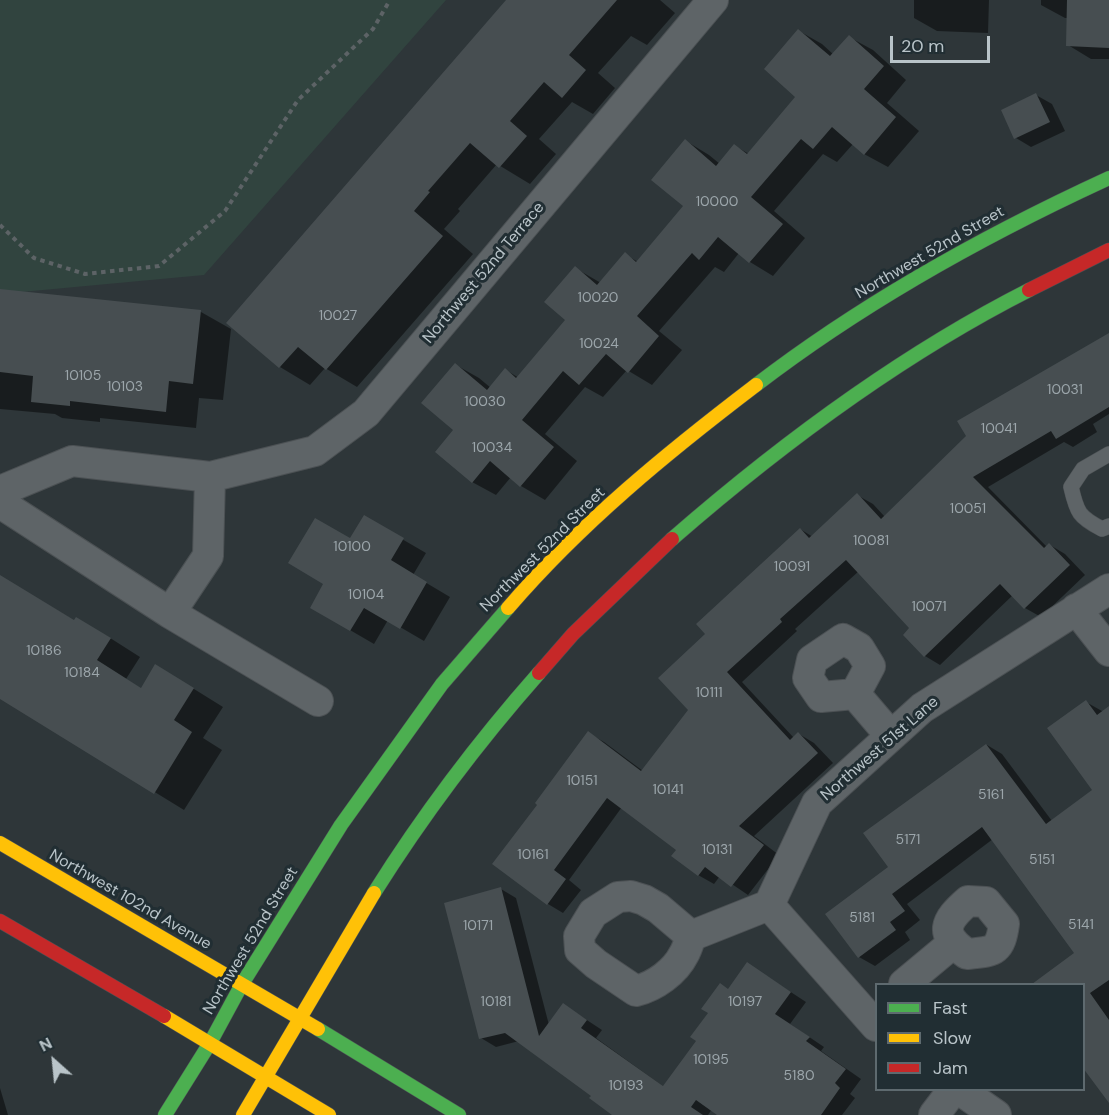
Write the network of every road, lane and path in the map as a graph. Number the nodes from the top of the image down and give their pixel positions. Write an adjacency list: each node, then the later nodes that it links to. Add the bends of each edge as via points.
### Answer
1 (390, 0): 4 (path, via 373,29 298,100 225,212 159,266 85,274 34,258)
2 (712, 0): 7 (street, Northwest 52nd Terrace, via 366,413 315,451)
3 (1108, 181): 24 (street, Northwest 52nd Street, via 991,235 853,316 762,380 639,477 530,583 442,684 341,825)
4 (0, 225)
5 (1109, 250): 26 (street, via 942,338 814,422 689,523 623,585 526,688 434,804)
6 (1109, 454): 10 (lane, via 1083,469 1071,487 1075,506 1084,519 1102,529)
7 (210, 477): 8 (street, Northwest 52nd Terrace, via 72,461); 13 (street, via 208,556)
8 (0, 491)
9 (0, 503): 13 (street)
10 (1109, 526)
11 (1109, 589): 12 (street, Northwest 51st Lane)
12 (1076, 609): 14 (street); 17 (street, Northwest 51st Lane, via 922,708)
13 (170, 612): 16 (street)
14 (1109, 651)
15 (855, 694): 17 (street)
16 (318, 701)
17 (890, 735): 19 (street, Northwest 51st Lane, via 817,803)
18 (0, 843): 24 (street, Northwest 102nd Avenue)
19 (769, 905): 21 (street); 25 (street)
20 (0, 921): 27 (street)
21 (691, 936)
22 (952, 944): 23 (street)
23 (905, 983)
24 (242, 984): 26 (street, Northwest 102nd Avenue); 27 (street, Northwest 52nd Street)
25 (874, 1017)
26 (300, 1018): 28 (street); 34 (street, Northwest 102nd Avenue)
27 (210, 1043): 28 (street); 31 (street, Northwest 52nd Street)
28 (266, 1077): 32 (street); 33 (street)
29 (952, 1091): 35 (street)
30 (963, 1091): 36 (street)
31 (165, 1115)
32 (243, 1115)
33 (329, 1115)
34 (459, 1115)
35 (934, 1115)
36 (996, 1115)

